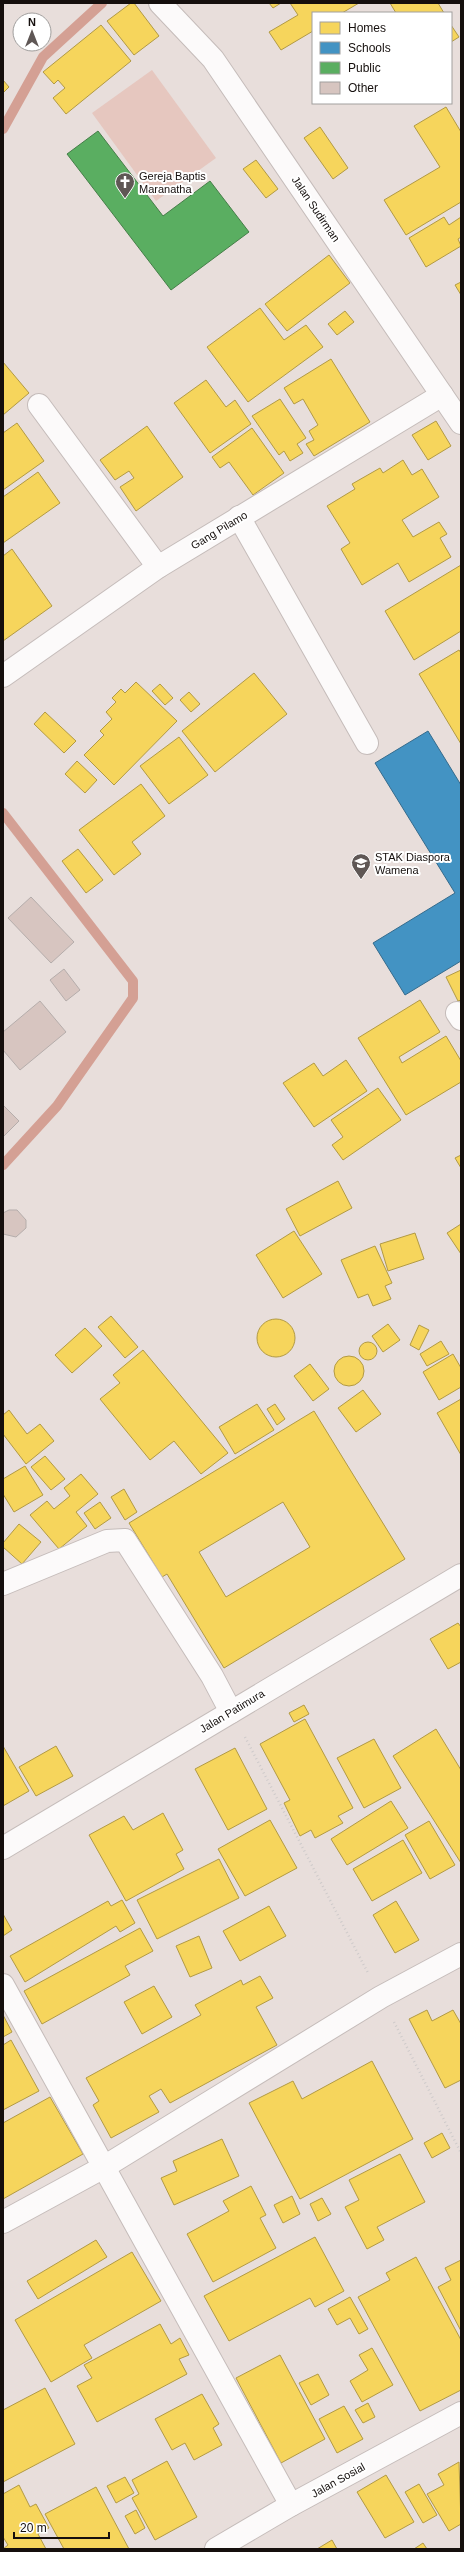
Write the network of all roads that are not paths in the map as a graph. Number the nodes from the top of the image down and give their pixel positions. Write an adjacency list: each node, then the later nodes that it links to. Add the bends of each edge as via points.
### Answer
1 (160, 3): 2 (street, Jalan Sudirman, via 213,59)
2 (442, 395): 4 (street, Jalan Sudirman); 5 (street, Gang Pilamo)
3 (39, 405): 6 (street)
4 (461, 423)
5 (239, 517): 6 (street, Gang Pilamo); 8 (street)
6 (158, 567): 7 (street, Gang Pilamo)
7 (3, 676)
8 (367, 743)
9 (461, 1575): 11 (street, Jalan Patimura)
10 (3, 1584): 11 (street, via 107,1541 125,1540 212,1676)
11 (231, 1712): 12 (street, Jalan Patimura)
12 (3, 1848)
13 (461, 1954): 15 (street, via 381,1997)
14 (3, 1985): 15 (street)
15 (104, 2167): 16 (street); 18 (street)
16 (3, 2222)
17 (461, 2413): 18 (street, Jalan Sosial)
18 (291, 2505): 19 (street, Jalan Sosial)
19 (216, 2549)

